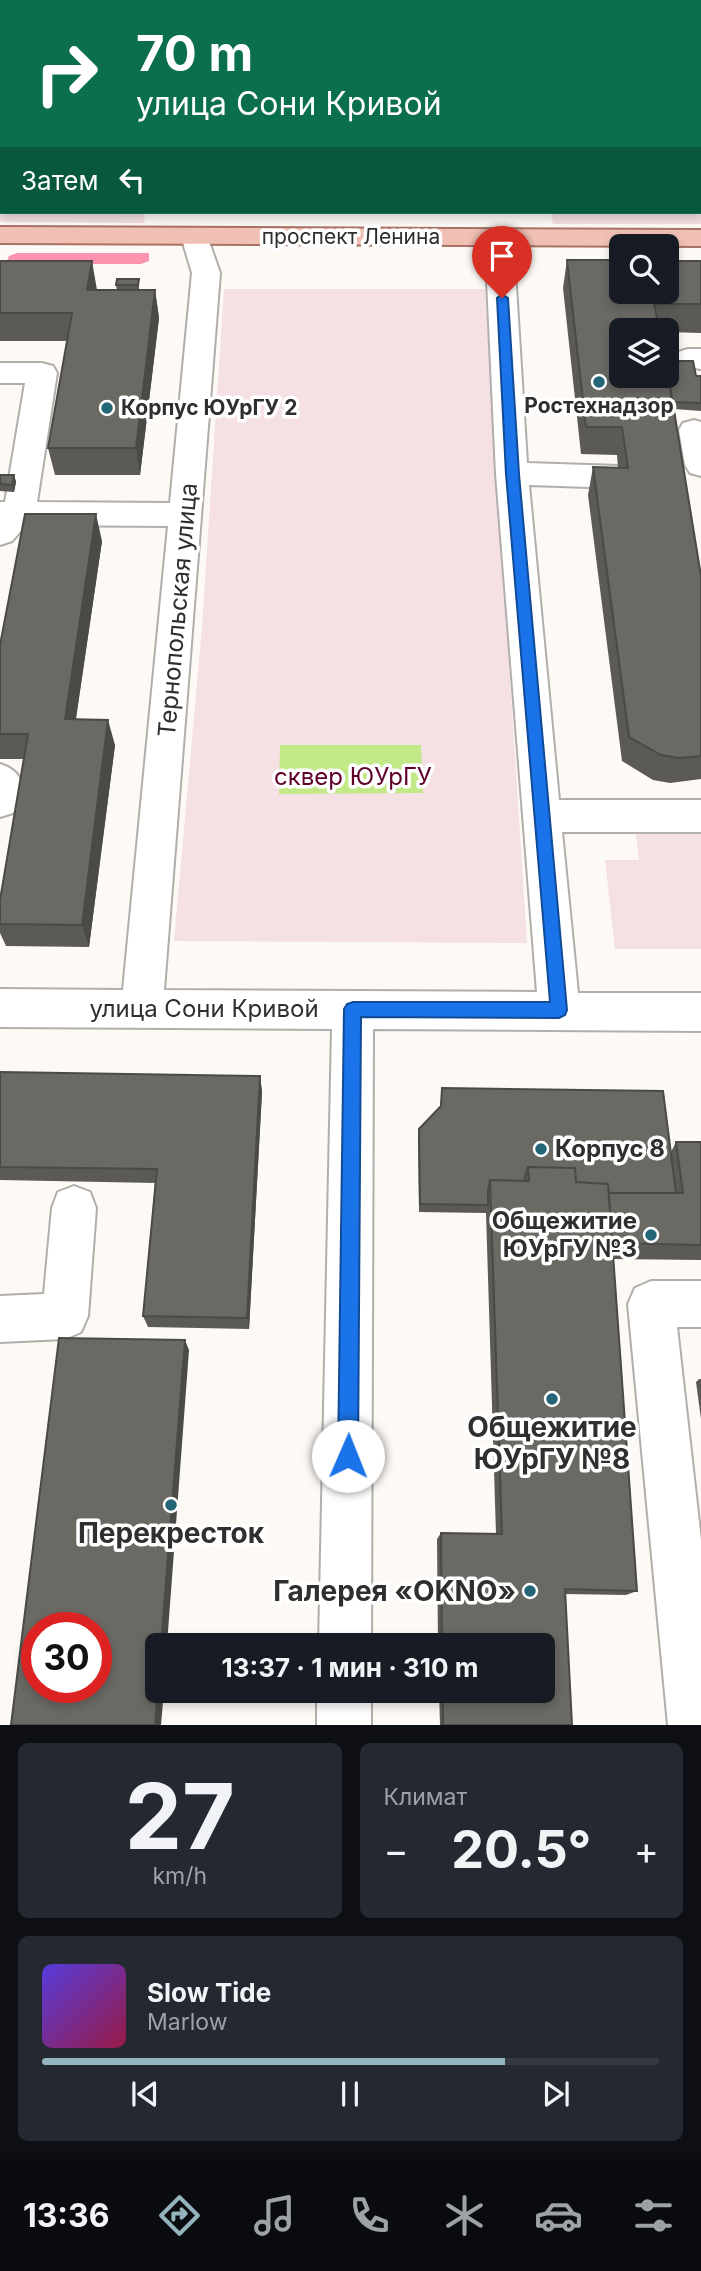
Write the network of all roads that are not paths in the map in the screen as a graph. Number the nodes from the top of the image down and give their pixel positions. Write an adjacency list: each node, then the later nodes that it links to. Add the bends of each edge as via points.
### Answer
1 (196, 224): 2 (main road, проспект Ленина); 3 (main road, проспект Ленина); 10 (street, Тернопольская улица, via 206,273)
2 (498, 225): 4 (main road, проспект Ленина); 7 (street)
3 (0, 235)
4 (701, 238)
5 (0, 373): 11 (street, via 42,373)
6 (694, 430): 8 (street)
7 (512, 474): 9 (street); 14 (street)
8 (692, 474)
9 (619, 477)
10 (187, 514): 11 (street); 17 (street, Тернопольская улица)
11 (6, 520)
12 (0, 779): 13 (street)
13 (0, 802)
14 (541, 816): 15 (street); 19 (street)
15 (701, 816)
16 (0, 1008): 17 (street, улица Сони Кривой)
17 (142, 1009): 18 (street, улица Сони Кривой)
18 (353, 1009): 19 (street, улица Сони Кривой); 24 (street)
19 (559, 1010): 20 (street, улица Сони Кривой)
20 (701, 1012)
21 (74, 1208): 23 (street, via 65,1317)
22 (701, 1304): 27 (street, via 650,1304)
23 (0, 1319)
24 (345, 1633)
25 (344, 1703): 26 (street)
26 (344, 1725)
27 (695, 1725)

